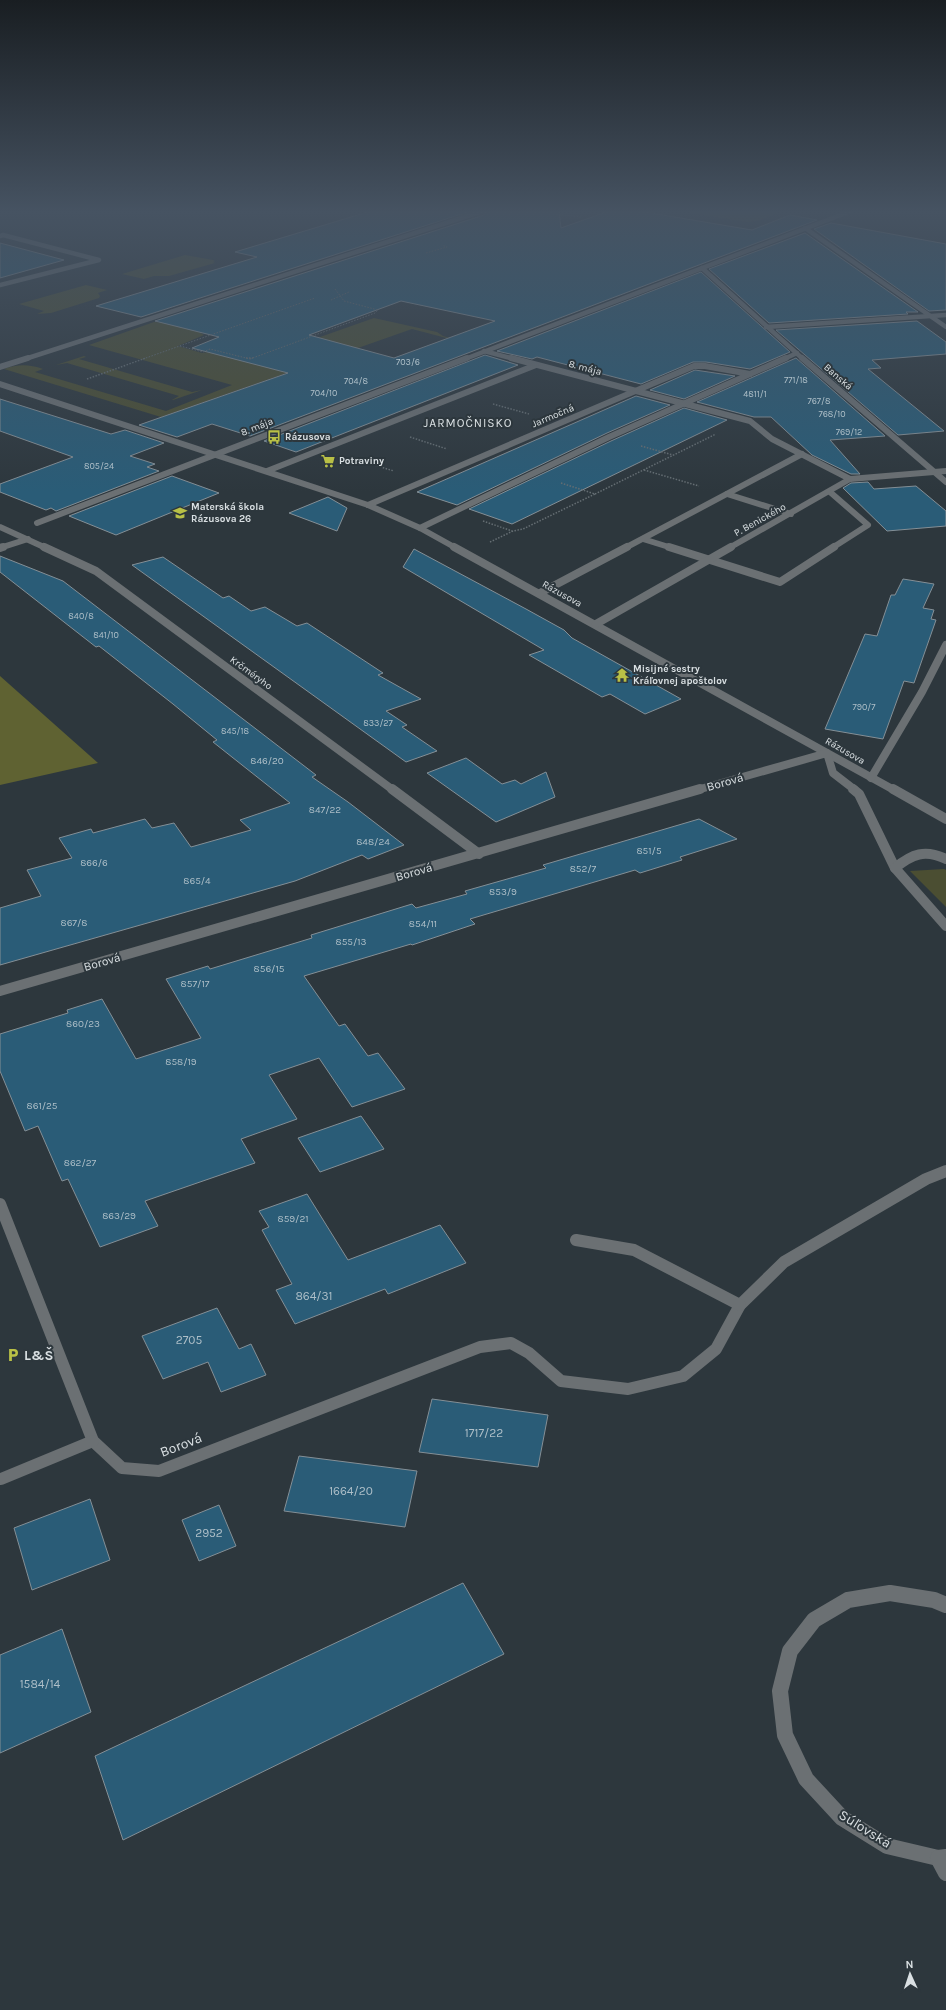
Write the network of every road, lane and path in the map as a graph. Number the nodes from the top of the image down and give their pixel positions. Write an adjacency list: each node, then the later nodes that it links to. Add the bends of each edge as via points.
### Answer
1 (193, 305): 15 (street)
2 (296, 305): 11 (path)
3 (358, 305): 11 (path, via 378,310 250,359 210,349 203,352)
4 (605, 305): 12 (street, 8. mája)
5 (742, 305): 9 (street, Banská)
6 (914, 305): 8 (street)
7 (946, 315): 8 (street)
8 (930, 316): 9 (street); 10 (street)
9 (766, 327): 13 (street, Banská)
10 (946, 327)
11 (180, 346): 17 (path)
12 (484, 351): 14 (street, 8. mája); 25 (street, 8. mája)
13 (796, 353): 16 (street); 31 (street, Banská)
14 (536, 365): 19 (street, 8. mája); 20 (street)
15 (0, 367)
16 (750, 374): 19 (street, Jarmočná, via 694,366); 21 (street)
17 (87, 379)
18 (0, 384): 25 (street, Rázusova)
19 (635, 391): 21 (street, 8. mája); 23 (street, Jarmočná)
20 (461, 394): 23 (path); 24 (street)
21 (683, 404): 22 (street, 8. mája); 41 (street)
22 (750, 421): 26 (street, via 772,439); 27 (path, via 739,423)
23 (560, 423): 37 (street, Jarmočná)
24 (324, 449): 28 (street); 30 (path)
25 (215, 454): 28 (street, Rázusova); 39 (street, 8. mája)
26 (802, 454): 32 (street); 36 (street)
27 (644, 470): 35 (path); 36 (path)
28 (267, 471): 37 (street, Rázusova)
29 (946, 471): 31 (street, P. Benického)
30 (396, 472)
31 (935, 472): 32 (street, P. Benického); 33 (street, Banská)
32 (850, 479): 34 (street, P. Benického)
33 (946, 482)
34 (830, 492): 38 (street, P. Benického); 45 (street, via 868,525 780,582)
35 (595, 494)
36 (727, 494): 38 (street); 43 (street)
37 (368, 505): 41 (street, Rázusova)
38 (792, 514): 45 (street, P. Benického)
39 (37, 523)
40 (0, 527): 42 (street, Krčméryho)
41 (420, 528): 46 (street, Rázusova)
42 (28, 539): 44 (street); 52 (street, Krčméryho, via 96,571)
43 (643, 539): 45 (street); 46 (street)
44 (0, 548)
45 (709, 560): 47 (street, P. Benického)
46 (540, 594): 47 (street, Rázusova)
47 (596, 624): 49 (street, Rázusova)
48 (946, 644): 50 (street, Rázusova, via 922,692)
49 (827, 752): 50 (street, Rázusova); 52 (street, Borová); 54 (street, via 832,773 860,794)
50 (871, 778): 51 (street, Rázusova)
51 (946, 819)
52 (479, 854): 56 (street, Borová)
53 (946, 859): 54 (street, via 925,852 911,856)
54 (895, 868): 55 (street)
55 (946, 926)
56 (0, 991)
57 (946, 1171): 60 (street, Borová, via 926,1179 784,1262)
58 (0, 1204): 61 (street, Borová)
59 (576, 1240): 60 (street, via 634,1250)
60 (740, 1305): 61 (street, Borová, via 716,1349 683,1376 628,1389 561,1381 529,1353 511,1343 480,1347 159,1471 122,1468)
61 (93, 1441): 62 (street)
62 (1, 1479)
63 (946, 1605): 64 (street, Súľovská, via 934,1600 890,1593 848,1600 814,1620 790,1651 780,1691 785,1735 806,1779 842,1818 887,1846)
64 (942, 1858): 65 (street, Súľovská)
65 (946, 1873)

